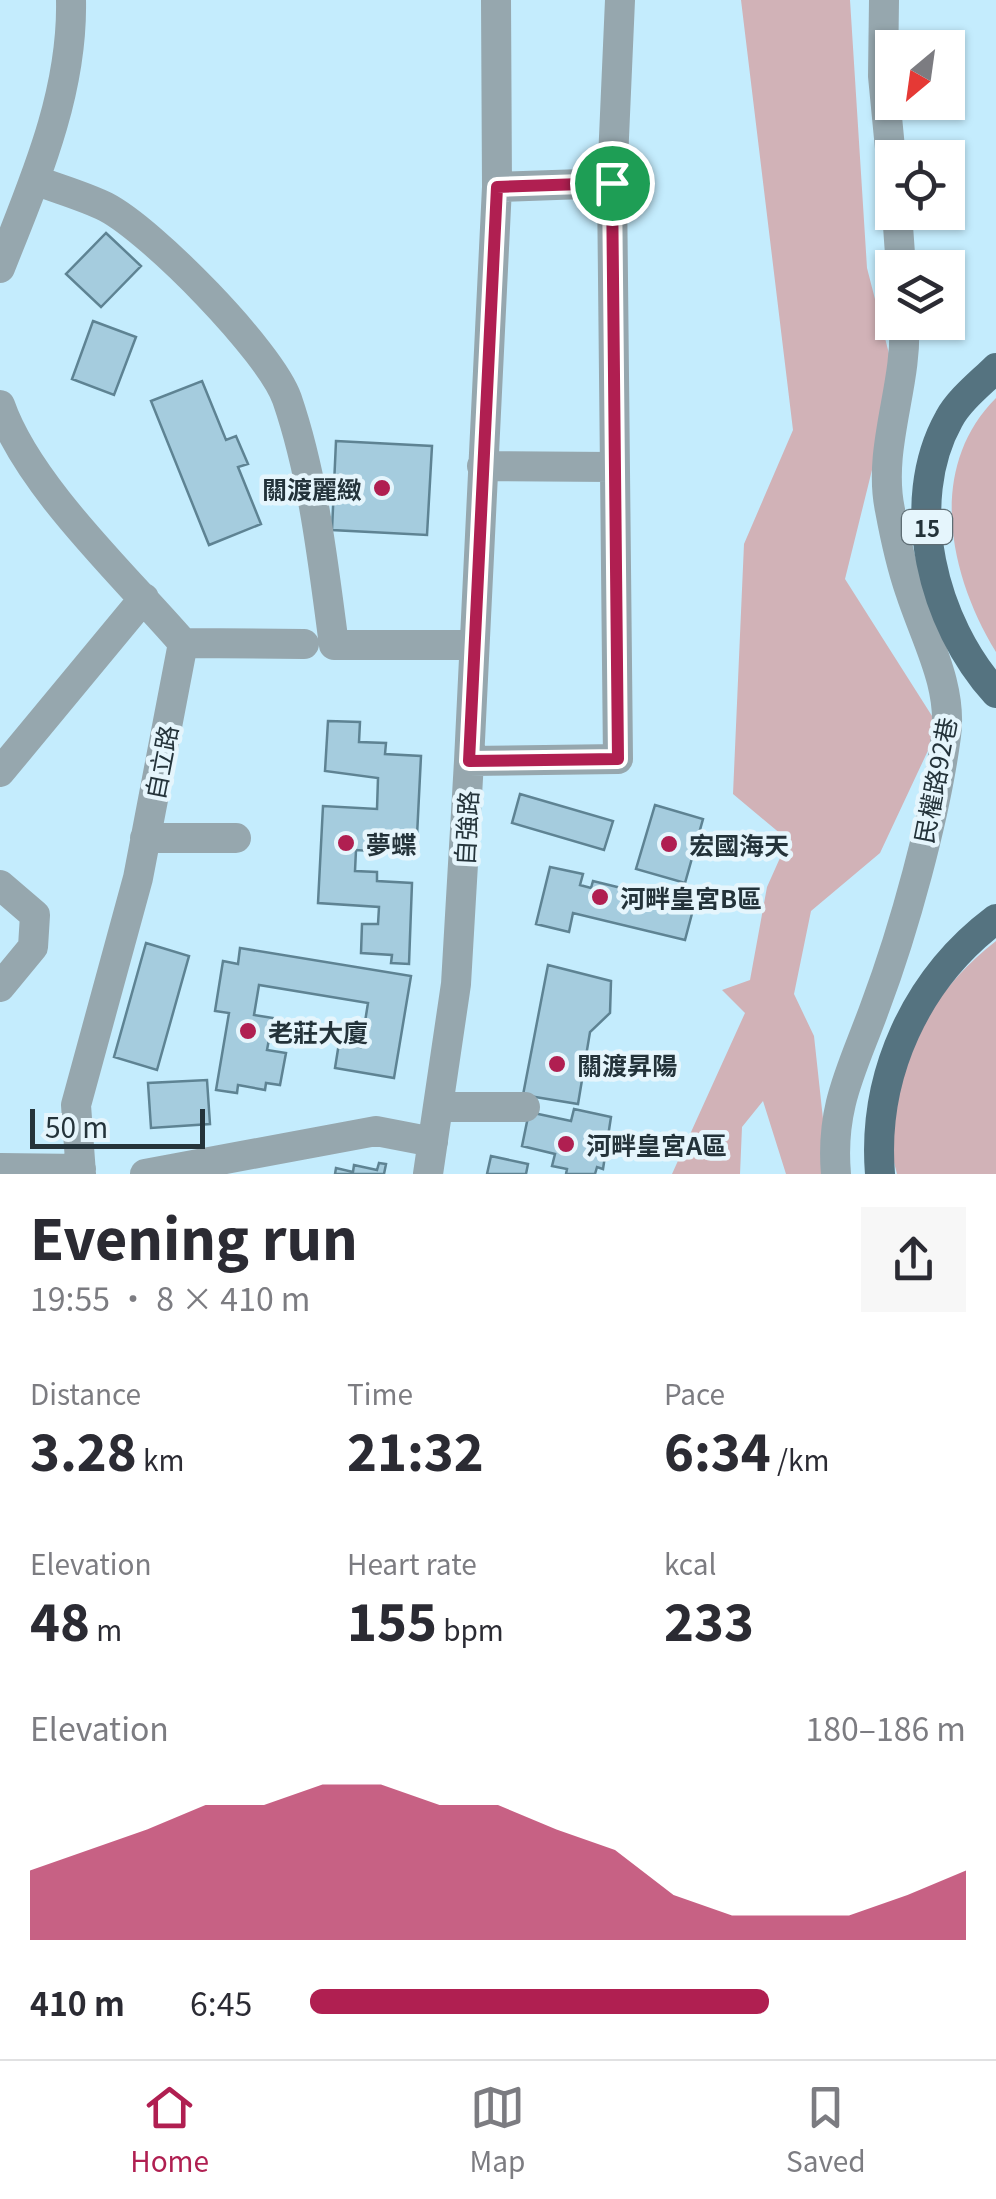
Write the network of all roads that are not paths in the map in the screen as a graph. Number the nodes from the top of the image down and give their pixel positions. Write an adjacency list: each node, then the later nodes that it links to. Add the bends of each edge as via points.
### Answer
1 (71, 0): 6 (street, via 72,41)
2 (496, 0): 8 (street, 自強路)
3 (620, 0): 7 (street)
4 (884, 0): 5 (street)
5 (889, 140)
6 (35, 180): 9 (street); 17 (street, via 107,208 186,272 286,396 318,519)
7 (612, 183): 8 (street); 14 (street)
8 (497, 187): 13 (street, 自強路)
9 (0, 268)
10 (905, 340): 34 (street, 民權路92巷, via 890,432 888,505 908,588 948,701 946,734 930,818 836,1111)
11 (996, 368): 19 (main road, 15, via 949,418 926,486 928,551 950,619)
12 (0, 405): 15 (street, via 38,475)
13 (482, 466): 14 (street); 18 (street, 自強路)
14 (612, 467): 20 (street, via 618,759)
15 (144, 598): 16 (street); 21 (street)
16 (183, 643): 17 (street); 22 (street, 自立路)
17 (319, 645): 18 (street)
18 (471, 645): 20 (street, 自強路)
19 (996, 693)
20 (469, 761): 27 (street, 自強路, via 456,984)
21 (0, 772)
22 (145, 838): 23 (street); 31 (street, 自立路, via 76,1104)
23 (236, 838)
24 (0, 886): 26 (street, via 34,915 33,946)
25 (996, 919): 35 (main road, via 967,941 923,994 893,1060 877,1132)
26 (0, 988)
27 (440, 1107): 28 (street); 29 (street, 自強路)
28 (525, 1107)
29 (433, 1142): 32 (street, via 376,1131); 33 (street, 自強路)
30 (0, 1168): 31 (street)
31 (81, 1171)
32 (144, 1174)
33 (428, 1174)
34 (836, 1174)
35 (880, 1174)

